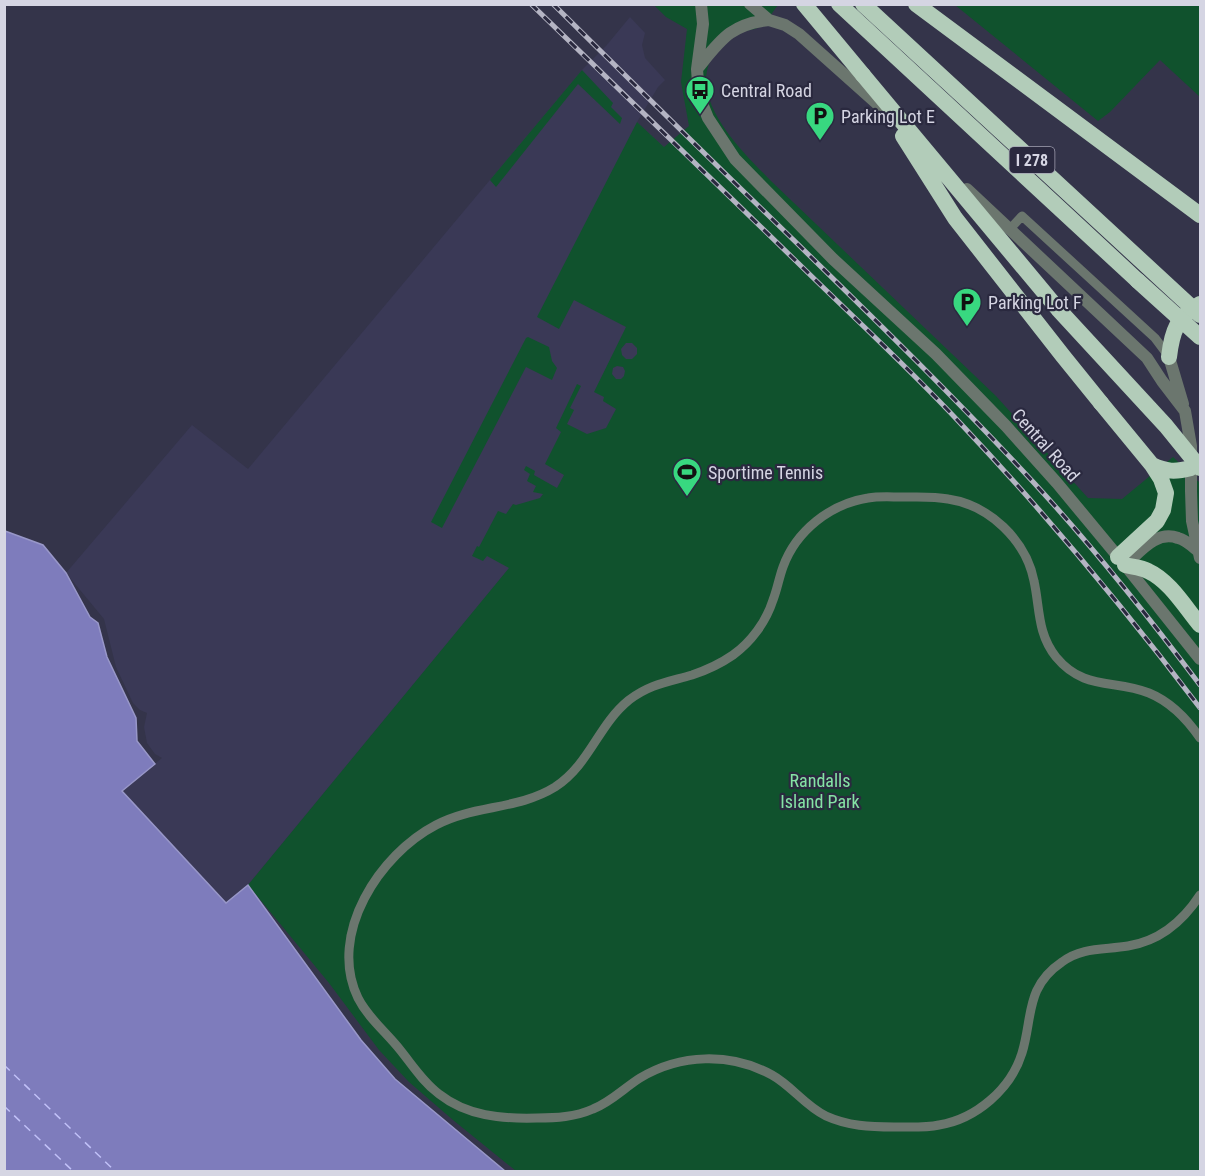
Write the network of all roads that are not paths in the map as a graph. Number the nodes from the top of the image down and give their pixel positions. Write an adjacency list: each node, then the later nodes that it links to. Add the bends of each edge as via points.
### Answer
1 (701, 4): 8 (street, Central Road)
2 (750, 4): 7 (street)
3 (804, 4): 9 (highway)
4 (839, 4): 14 (highway, I 278, bridge)
5 (863, 4): 13 (highway, I 278, bridge)
6 (916, 4): 10 (highway)
7 (769, 20): 8 (street, via 728,33); 11 (street, via 799,34 868,94)
8 (697, 69): 20 (street, Central Road, via 702,107 735,159 833,259 958,376 1057,483)
9 (863, 75): 17 (highway, bridge, via 955,218); 18 (highway, bridge, via 1058,309 1166,426)
10 (1200, 215)
11 (1009, 230): 15 (street, via 1022,216 1155,338); 16 (street, via 1147,358)
12 (1200, 304): 15 (highway, via 1177,324)
13 (1200, 315)
14 (1200, 337)
15 (1168, 357): 16 (street)
16 (1185, 411): 18 (street)
17 (1152, 465): 18 (highway, via 1171,471); 20 (highway, via 1164,484 1163,510)
18 (1196, 468): 19 (street, via 1192,521)
19 (1199, 554): 20 (street, via 1179,538 1164,536)
20 (1122, 561): 21 (highway, via 1165,583); 22 (street, Central Road)
21 (1200, 626)
22 (1200, 659)
23 (1200, 738): 24 (street, via 1161,699 1082,678 1054,655 1040,626 1035,583 1025,555 995,520 967,503 946,498 877,497 856,501 832,510 801,536 787,556 768,613 736,652 713,667 658,683 635,695 609,721 577,768 557,785 531,799 467,813 429,828 393,857 373,882 359,910 350,967 365,1009 424,1081 455,1105 481,1114 519,1118 573,1116 607,1102 658,1069 691,1059 715,1058 752,1066 776,1077 817,1110 839,1120 875,1127 934,1126 980,1108 1006,1084 1020,1061 1033,999 1042,981 1060,963 1096,948 1136,945 1160,935 1188,913)
24 (1200, 895)

